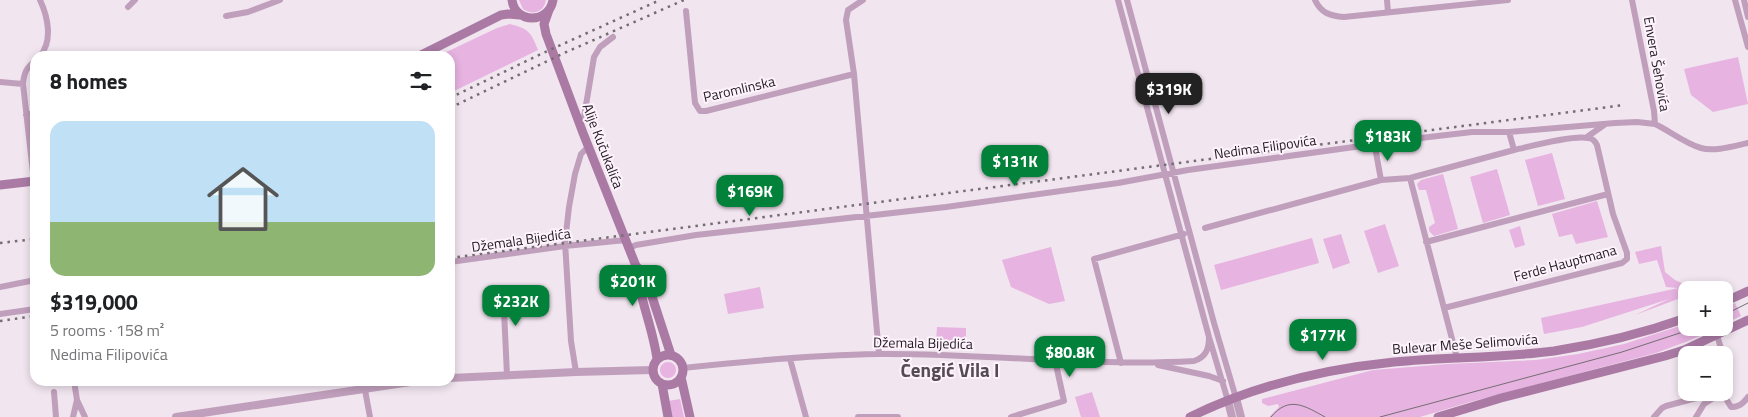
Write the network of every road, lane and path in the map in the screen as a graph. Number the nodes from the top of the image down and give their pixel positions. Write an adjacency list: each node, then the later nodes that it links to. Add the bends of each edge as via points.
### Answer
1 (40, 0): 27 (street, via 48,30)
2 (134, 0): 16 (street)
3 (280, 0): 21 (street)
4 (511, 0): 20 (main road); 22 (main road, via 515,10)
5 (553, 0): 17 (main road, Alije Kučukalića)
6 (863, 0): 30 (street, via 848,10 846,20)
7 (1118, 0): 46 (street)
8 (1127, 0): 45 (street)
9 (1315, 0): 19 (street, via 1319,8 1334,16)
10 (1386, 0): 19 (street)
11 (1508, 0): 15 (street)
12 (1632, 0): 37 (street, Envera Šehovića)
13 (1735, 0): 26 (street)
14 (1744, 0): 23 (street)
15 (1465, 2): 19 (street)
16 (128, 7)
17 (549, 10): 22 (main road, via 539,17); 24 (main road, Alije Kučukalića, via 544,24)
18 (686, 11): 30 (street, Paromlinska, via 695,104 700,111)
19 (1388, 12)
20 (501, 15): 22 (main road); 28 (main road)
21 (226, 16)
22 (524, 17): 24 (main road, Alije Kučukalića)
23 (1748, 17)
24 (546, 34): 35 (main road, Alije Kučukalića)
25 (613, 37): 35 (street, via 600,47 594,57 584,117)
26 (1748, 47)
27 (45, 51)
28 (429, 51)
29 (30, 65): 32 (street, via 24,73)
30 (854, 74): 52 (street)
31 (0, 82): 32 (street)
32 (23, 84): 34 (street)
33 (30, 114): 34 (street)
34 (26, 115): 43 (street)
35 (578, 122): 41 (main road, Alije Kučukalića)
36 (1604, 124): 37 (street, Nedima Filipovića); 38 (street, Nedima Filipovića); 39 (street)
37 (1655, 124): 40 (street, Envera Šehovića, via 1702,148)
38 (1509, 132): 44 (street); 45 (street, Nedima Filipovića, via 1412,138)
39 (1587, 137): 44 (street); 51 (street, Ferde Hauptmana, via 1597,145)
40 (1748, 143)
41 (588, 147): 57 (main road, Alije Kučukalića); 58 (street, via 581,154 575,174)
42 (1375, 147): 48 (street)
43 (30, 148)
44 (1514, 150): 47 (street)
45 (1173, 173): 46 (street, Nedima Filipovića); 54 (street)
46 (1165, 175): 52 (street, Nedima Filipovića); 55 (street)
47 (1410, 178): 48 (street); 56 (street)
48 (1381, 180): 53 (street)
49 (30, 181): 50 (main road)
50 (0, 185)
51 (1608, 194): 56 (street); 66 (street, Ferde Hauptmana, via 1627,253 1627,259 1622,263)
52 (867, 216): 57 (street, Džemala Bijedića); 74 (street)
53 (1205, 228)
54 (1190, 232): 55 (street); 94 (street)
55 (1181, 234): 73 (street); 80 (street, via 1094,259)
56 (1426, 242): 66 (street)
57 (627, 244): 58 (street, Džemala Bijedića); 60 (main road, Alije Kučukalića)
58 (565, 246): 59 (street, Džemala Bijedića); 83 (street)
59 (455, 261)
60 (636, 266): 75 (main road, Alije Kučukalića, via 645,275); 77 (main road, Alije Kučukalića)
61 (30, 281): 62 (street)
62 (0, 287)
63 (504, 289): 85 (street)
64 (1748, 290): 65 (main road)
65 (1733, 298)
66 (1444, 308): 76 (street)
67 (30, 310): 68 (street)
68 (0, 314)
69 (1748, 320): 71 (main road)
70 (1678, 321): 76 (main road, Bulevar Meše Selimovića, via 1576,347)
71 (1733, 327)
72 (1715, 336): 113 (main road, via 1665,356)
73 (1209, 337): 81 (street, Džemala Bijedića, via 1208,350 1198,360); 87 (street)
74 (880, 354): 78 (street, Džemala Bijedića); 79 (street, Džemala Bijedića)
75 (671, 355): 77 (main road); 84 (main road, via 679,360)
76 (1457, 358): 94 (main road, Bulevar Meše Selimovića, via 1350,367)
77 (657, 359): 82 (main road)
78 (790, 359): 84 (street, Džemala Bijedića); 106 (street)
79 (1055, 360): 80 (street, Džemala Bijedića); 109 (street, via 1064,401)
80 (1121, 363): 81 (street, Džemala Bijedića)
81 (1152, 363): 87 (street, Džemala Bijedića)
82 (652, 370): 83 (street); 88 (main road)
83 (576, 372): 85 (street)
84 (682, 373): 88 (main road, via 674,384); 105 (main road)
85 (507, 375): 86 (street)
86 (455, 378)
87 (1222, 380): 94 (street)
88 (662, 384): 104 (main road)
89 (75, 386): 95 (street)
90 (384, 386): 91 (street)
91 (365, 390): 102 (street); 103 (street)
92 (54, 392): 99 (street)
93 (1748, 397): 98 (street, via 1736,407 1731,407)
94 (1232, 399): 110 (main road, Bulevar Meše Selimovića); 111 (street); 112 (street)
95 (77, 400): 100 (street); 101 (street)
96 (1686, 401): 114 (street, via 1666,406)
97 (1708, 401): 115 (street)
98 (1727, 401)
99 (56, 417)
100 (73, 417)
101 (85, 417)
102 (176, 417)
103 (370, 417)
104 (668, 417)
105 (690, 417)
106 (806, 417)
107 (858, 417): 108 (street)
108 (898, 417)
109 (1011, 417)
110 (1190, 417)
111 (1232, 417)
112 (1241, 417)
113 (1438, 417)
114 (1654, 417)
115 (1696, 417)

